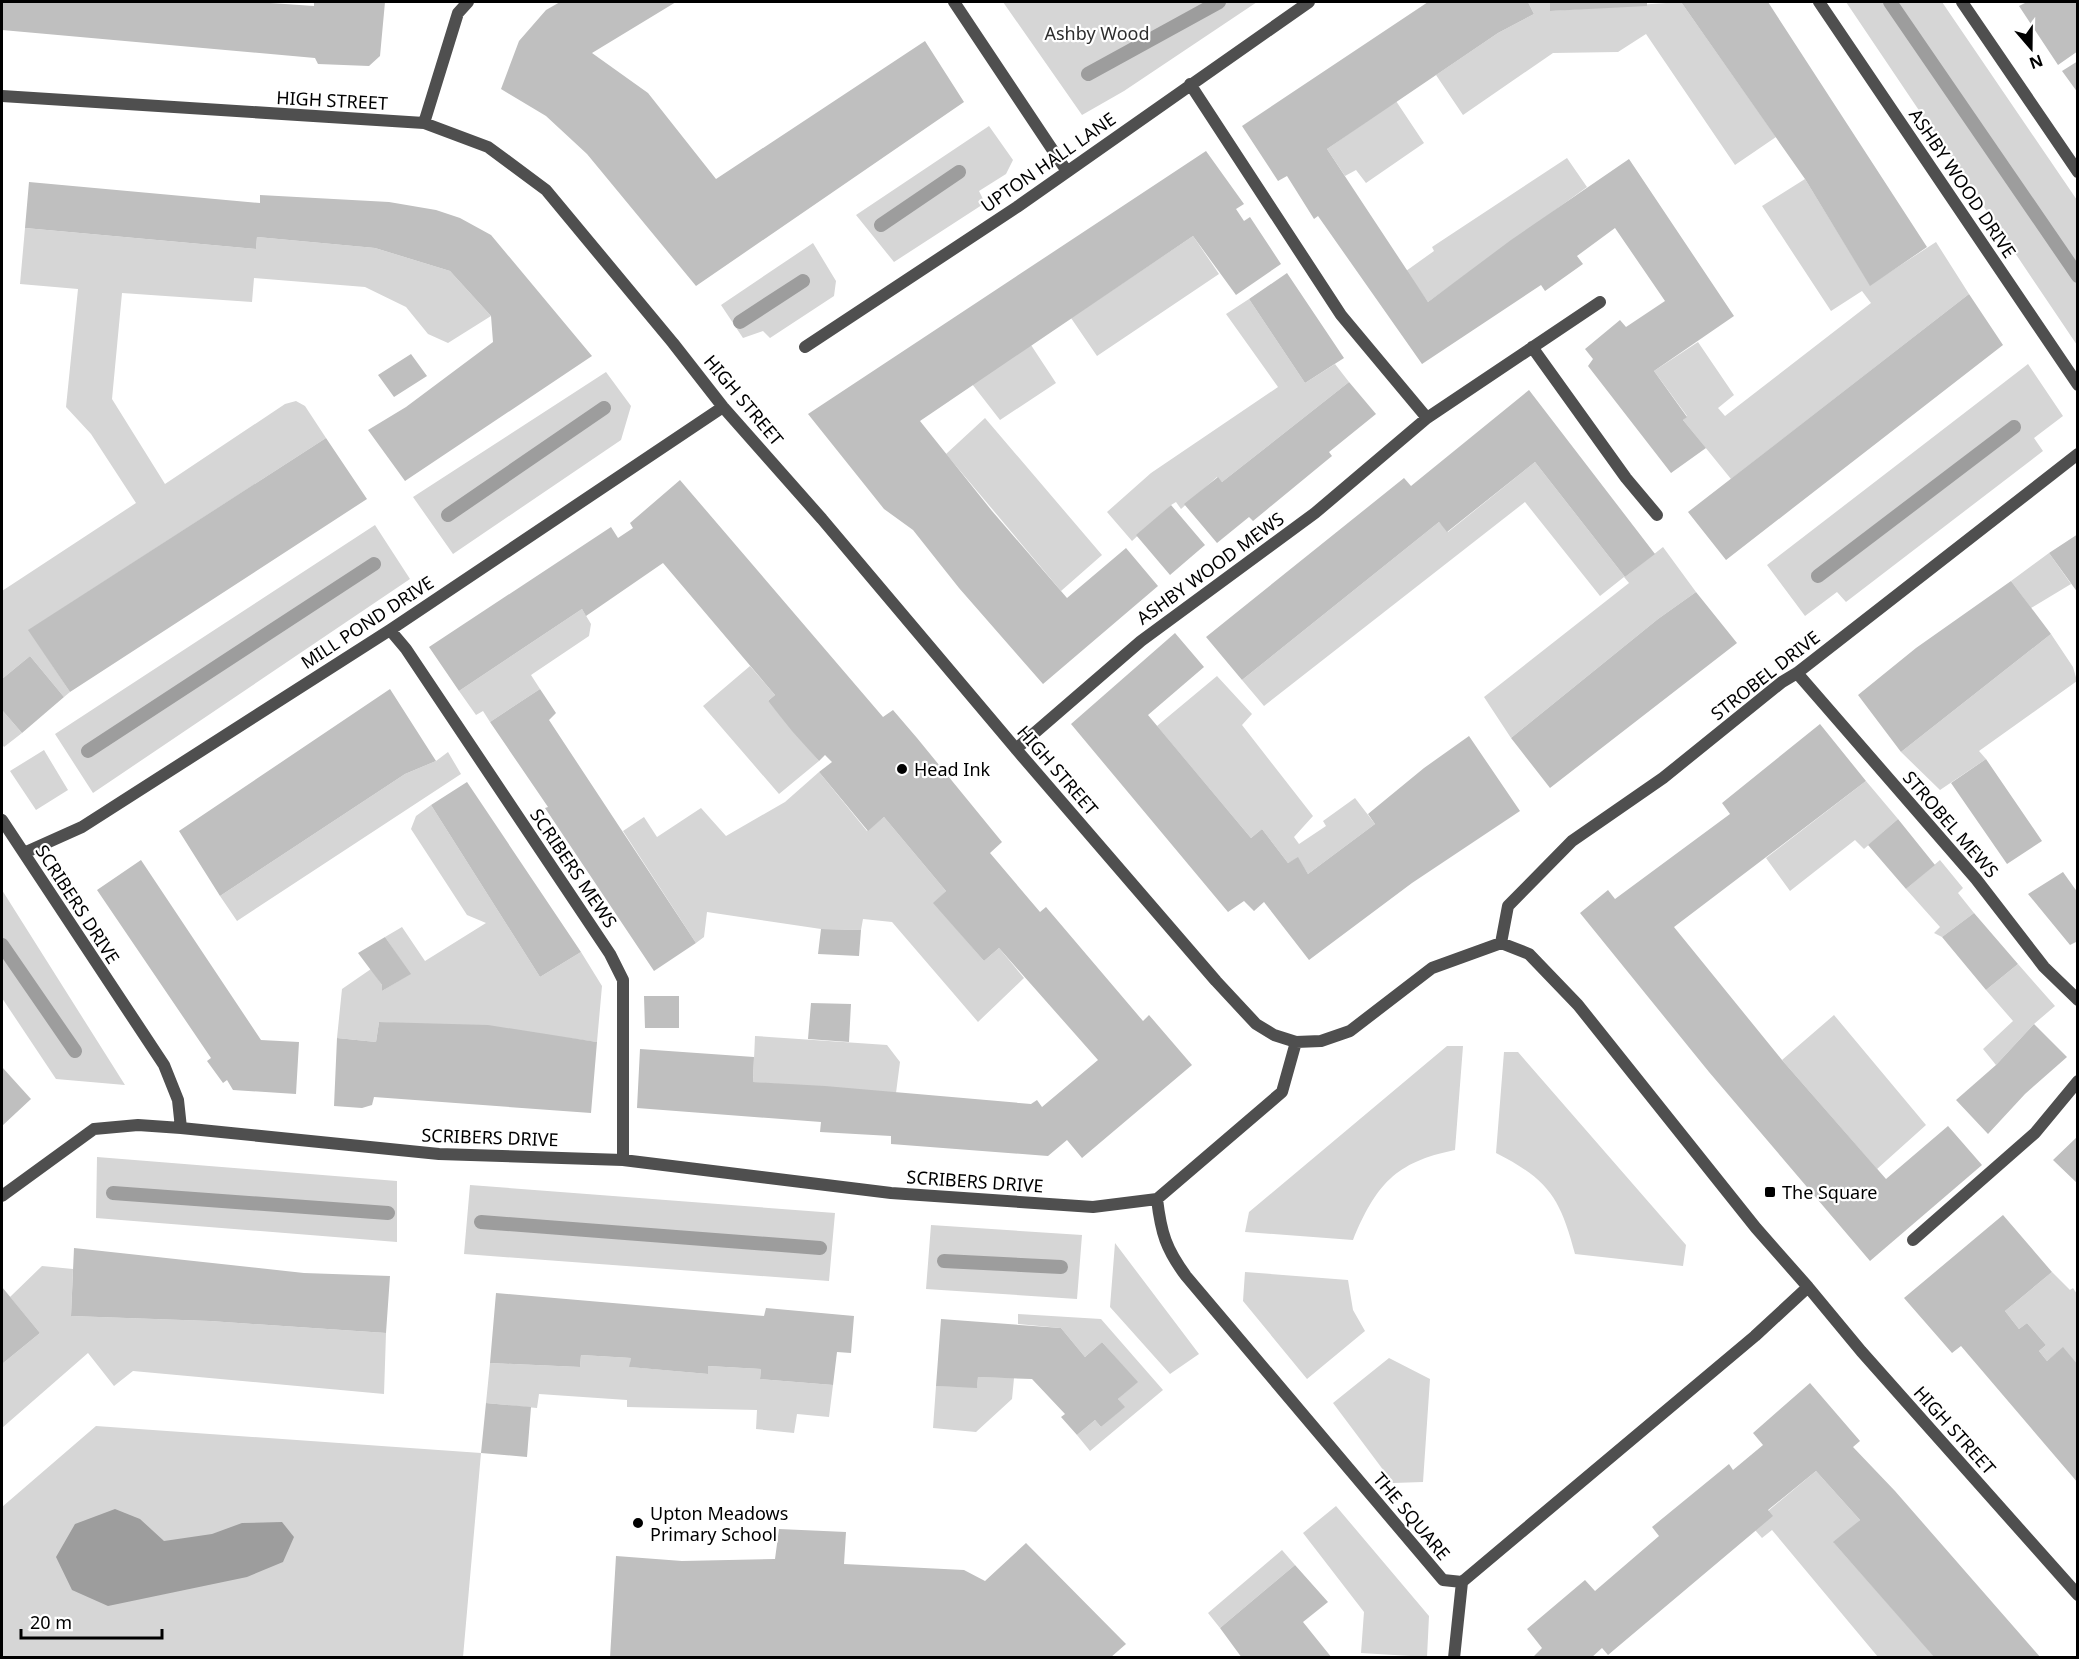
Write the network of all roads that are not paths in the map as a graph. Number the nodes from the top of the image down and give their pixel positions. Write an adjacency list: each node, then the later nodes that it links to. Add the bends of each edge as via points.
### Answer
1 (468, 2): 8 (street, via 458,14)
2 (954, 2): 9 (street)
3 (1309, 2): 6 (street, UPTON HALL LANE)
4 (1819, 2): 14 (street, ASHBY WOOD DRIVE)
5 (1962, 2): 10 (street)
6 (1190, 84): 9 (street, UPTON HALL LANE); 16 (street, via 1341,315)
7 (2, 96): 8 (street, HIGH STREET)
8 (424, 123): 15 (street, HIGH STREET, via 488,147 546,190)
9 (1066, 170): 12 (street, UPTON HALL LANE, via 1017,207)
10 (2078, 172)
11 (1600, 302): 13 (street, ASHBY WOOD MEWS)
12 (805, 347)
13 (1532, 347): 16 (street, ASHBY WOOD MEWS); 18 (street)
14 (2078, 385)
15 (723, 407): 19 (street, MILL POND DRIVE); 21 (street, HIGH STREET)
16 (1426, 418): 21 (street, ASHBY WOOD MEWS, via 1315,513 1141,641)
17 (2078, 454): 20 (street, STROBEL DRIVE)
18 (1657, 515)
19 (390, 630): 23 (street, MILL POND DRIVE, via 82,827); 29 (street, SCRIBERS MEWS, via 604,944 623,980)
20 (1797, 673): 24 (street, STROBEL DRIVE, via 1663,778 1572,841 1508,906); 25 (street, STROBEL MEWS, via 1976,879 2044,967)
21 (1016, 749): 26 (street, HIGH STREET, via 1256,1024)
22 (2, 820): 23 (street, SCRIBERS DRIVE)
23 (24, 853): 28 (street, SCRIBERS DRIVE, via 164,1065 178,1100)
24 (1501, 943): 26 (street, via 1432,968 1350,1031 1321,1041); 33 (street, via 1529,954 1578,1005 1756,1228)
25 (2078, 999)
26 (1296, 1042): 31 (street, via 1282,1092)
27 (2078, 1082): 32 (street, via 2035,1133)
28 (181, 1128): 29 (street, SCRIBERS DRIVE, via 439,1154); 30 (street, via 138,1125 94,1129)
29 (623, 1160): 31 (street, SCRIBERS DRIVE, via 891,1193 1093,1207)
30 (2, 1196)
31 (1156, 1199): 34 (street, THE SQUARE, via 1163,1239 1186,1276 1443,1580)
32 (1913, 1240)
33 (1808, 1287): 34 (street); 35 (street, HIGH STREET)
34 (1462, 1582): 36 (street)
35 (2078, 1595)
36 (1454, 1658)

